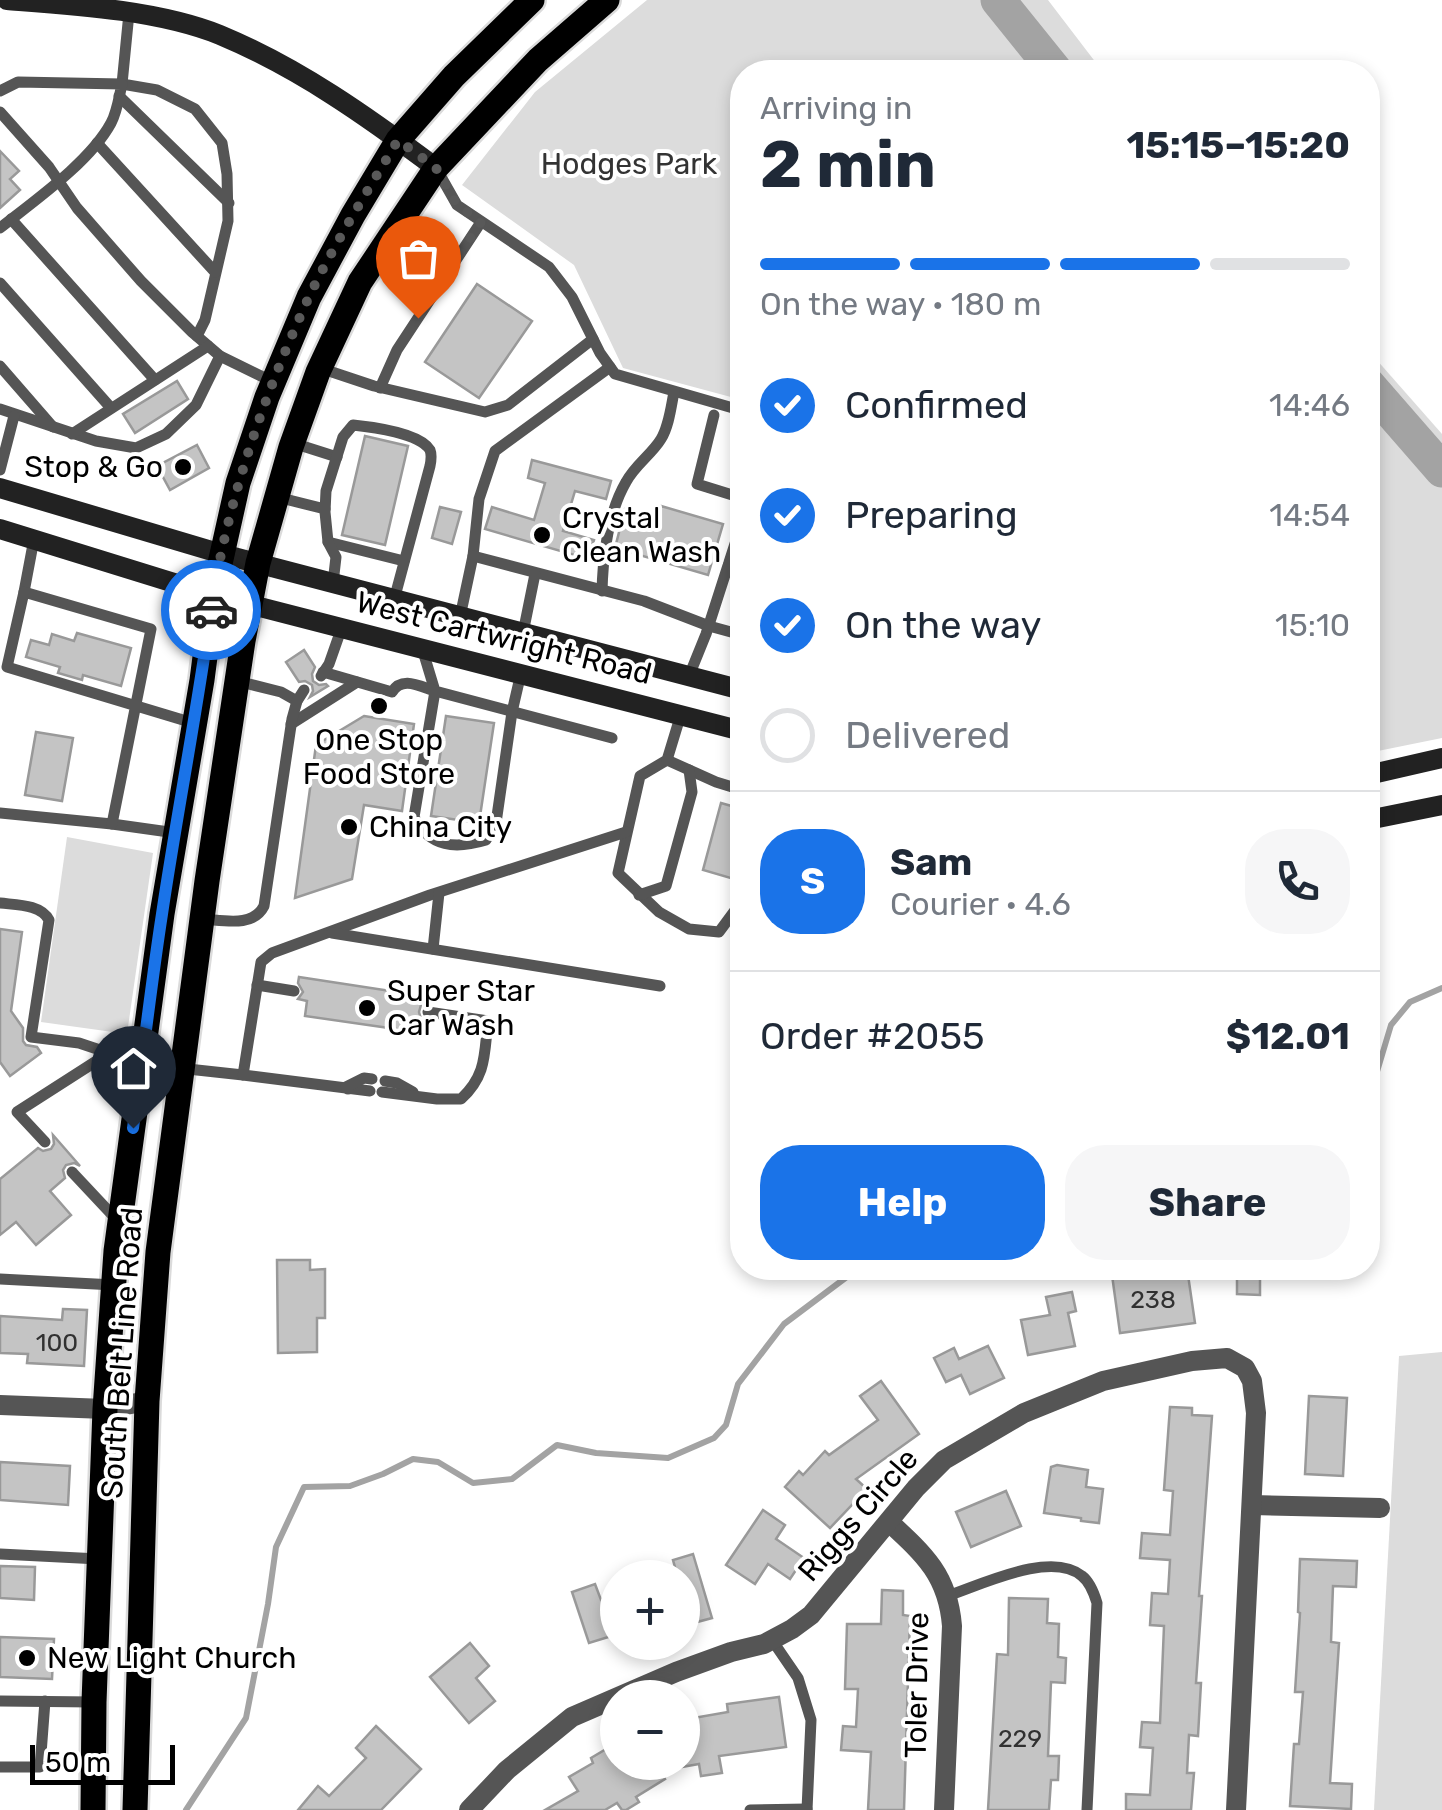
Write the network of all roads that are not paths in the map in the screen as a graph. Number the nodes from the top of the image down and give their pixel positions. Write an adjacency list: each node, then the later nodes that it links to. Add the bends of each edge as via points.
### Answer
1 (7, 0): 4 (main road)
2 (532, 0): 8 (main road, South Belt Line Road)
3 (607, 0): 10 (main road, via 538,60)
4 (129, 13): 5 (lane); 8 (main road, via 217,34 308,78)
5 (121, 90): 6 (lane, via 18,82); 9 (lane, via 112,122); 12 (lane); 12 (lane, via 158,90 195,109 222,142)
6 (0, 91)
7 (0, 112): 11 (lane)
8 (398, 140): 10 (main road); 25 (main road, South Belt Line Road, via 309,297)
9 (97, 143): 11 (lane); 15 (lane)
10 (436, 168): 13 (lane, via 457,205); 23 (main road, via 360,282)
11 (58, 180): 14 (lane); 17 (lane)
12 (228, 203): 15 (lane)
13 (481, 222): 18 (lane, via 550,267); 26 (lane, via 396,350)
14 (5, 224): 24 (lane)
15 (216, 272): 17 (lane)
16 (0, 283): 29 (lane)
17 (197, 336): 19 (lane)
18 (593, 339): 22 (lane); 26 (lane, via 508,405 486,412)
19 (208, 346): 20 (lane); 24 (lane)
20 (220, 356): 25 (lane); 34 (lane, via 196,405 166,434 136,448)
21 (0, 366): 33 (lane)
22 (610, 367): 27 (lane); 46 (lane, via 495,450 479,500)
23 (320, 368): 26 (lane); 35 (main road)
24 (155, 380): 29 (lane)
25 (274, 382): 45 (main road, South Belt Line Road, via 238,483)
26 (380, 388)
27 (674, 392): 28 (lane); 52 (lane, via 662,438 622,487)
28 (730, 407)
29 (112, 408): 34 (lane)
30 (0, 409): 31 (lane)
31 (14, 416): 33 (lane); 37 (lane)
32 (714, 416): 39 (lane, via 697,484)
33 (54, 428): 34 (lane)
34 (72, 434)
35 (293, 443): 36 (lane); 40 (main road)
36 (337, 457): 41 (lane); 48 (lane, via 353,425 382,428 429,449)
37 (0, 470)
38 (0, 488): 45 (main road, West Cartwright Road)
39 (730, 494)
40 (277, 497): 41 (lane); 49 (main road)
41 (325, 509): 44 (lane)
42 (0, 529): 43 (main road, West Cartwright Road)
43 (34, 539): 53 (lane); 54 (main road, West Cartwright Road)
44 (328, 542): 48 (lane); 51 (lane, via 336,557)
45 (222, 554): 49 (main road, West Cartwright Road); 54 (main road, South Belt Line Road)
46 (473, 556): 50 (lane); 57 (lane)
47 (730, 559): 58 (lane)
48 (404, 561): 55 (lane)
49 (258, 563): 51 (main road, West Cartwright Road); 56 (main road)
50 (535, 574): 52 (lane); 61 (lane)
51 (332, 583): 55 (main road, West Cartwright Road)
52 (602, 590): 58 (lane)
53 (24, 592): 69 (lane, via 7,666); 69 (lane, via 151,629)
54 (213, 594): 56 (main road, West Cartwright Road); 72 (main road, South Belt Line Road)
55 (394, 600): 57 (main road, West Cartwright Road)
56 (250, 604): 59 (main road, West Cartwright Road); 65 (main road)
57 (460, 617): 61 (main road, West Cartwright Road)
58 (708, 626): 60 (lane); 64 (lane)
59 (342, 627): 62 (main road, West Cartwright Road); 66 (lane, via 322,674)
60 (730, 632)
61 (523, 633): 64 (main road, West Cartwright Road)
62 (422, 648): 63 (main road, West Cartwright Road); 68 (lane)
63 (521, 673): 70 (lane); 71 (main road, West Cartwright Road)
64 (688, 676): 67 (main road, West Cartwright Road); 71 (main road)
65 (237, 680): 73 (lane, via 300,695); 91 (main road)
66 (357, 682): 68 (lane, via 392,692 404,682); 73 (lane)
67 (730, 687)
68 (434, 691): 70 (lane); 70 (lane, via 414,817 421,832 438,842 486,840 496,823)
69 (134, 705): 72 (lane); 84 (lane)
70 (512, 712): 75 (lane)
71 (681, 714): 74 (main road, West Cartwright Road); 77 (lane)
72 (192, 723): 86 (main road, South Belt Line Road)
73 (291, 724): 91 (lane, via 264,906 244,921)
74 (730, 727)
75 (612, 738)
76 (1442, 758): 79 (main road)
77 (667, 760): 78 (lane); 85 (lane, via 640,776)
78 (689, 770): 80 (lane); 88 (lane, via 692,792 666,886)
79 (1380, 771)
80 (730, 786)
81 (1442, 806): 83 (main road)
82 (0, 813): 84 (lane)
83 (1380, 818)
84 (112, 824): 86 (lane)
85 (626, 832): 87 (lane); 88 (lane, via 618,873)
86 (176, 833): 91 (main road, via 198,841); 99 (main road, South Belt Line Road)
87 (439, 893): 92 (lane); 93 (lane)
88 (638, 895): 90 (lane, via 689,930 719,932)
89 (0, 903): 98 (lane, via 39,909 49,920 31,1036)
90 (730, 917)
91 (197, 919): 100 (main road, South Belt Line Road)
92 (328, 932): 93 (lane); 94 (lane, via 272,952 261,962)
93 (433, 950): 95 (lane)
94 (257, 985): 96 (lane); 101 (lane)
95 (660, 986)
96 (294, 990)
97 (428, 1012): 104 (lane, via 488,1021 475,1086 461,1099)
98 (109, 1054): 99 (lane); 105 (lane, via 16,1112)
99 (142, 1064): 100 (lane); 107 (main road, South Belt Line Road)
100 (182, 1070): 101 (lane); 110 (main road, South Belt Line Road)
101 (243, 1075): 102 (lane)
102 (346, 1087): 103 (lane, via 359,1097); 103 (lane, via 364,1078)
103 (377, 1090): 104 (lane); 104 (lane, via 397,1083)
104 (421, 1097)
105 (44, 1142)
106 (72, 1172): 107 (lane)
107 (120, 1224): 109 (main road, South Belt Line Road)
108 (0, 1279): 109 (lane)
109 (114, 1285): 112 (main road, South Belt Line Road)
110 (146, 1401): 112 (street); 123 (main road, South Belt Line Road)
111 (0, 1404): 112 (street)
112 (106, 1409): 117 (main road, South Belt Line Road)
113 (1252, 1505): 114 (street); 115 (street, Riggs Circle, via 1256,1399 1244,1368 1227,1358 1103,1382 1024,1413 944,1460); 132 (street, Riggs Circle)
114 (1380, 1508)
115 (890, 1522): 118 (street, Toler Drive, via 925,1556); 119 (street, Riggs Circle, via 811,1615)
116 (0, 1554): 117 (lane)
117 (100, 1559): 122 (main road, South Belt Line Road)
118 (947, 1596): 130 (street, Toler Drive, via 952,1626); 131 (lane, via 1035,1567 1072,1570 1084,1578 1097,1603)
119 (772, 1640): 127 (street, Riggs Circle, via 572,1717); 129 (lane, via 798,1678 812,1720)
120 (0, 1701): 121 (lane)
121 (45, 1702): 122 (lane); 124 (lane, via 40,1767)
122 (94, 1702): 123 (main road); 125 (main road, South Belt Line Road)
123 (138, 1704): 126 (main road, South Belt Line Road)
124 (0, 1767)
125 (93, 1810)
126 (135, 1810)
127 (469, 1810)
128 (750, 1810): 129 (lane)
129 (807, 1810)
130 (944, 1810)
131 (1087, 1810)
132 (1236, 1810)

